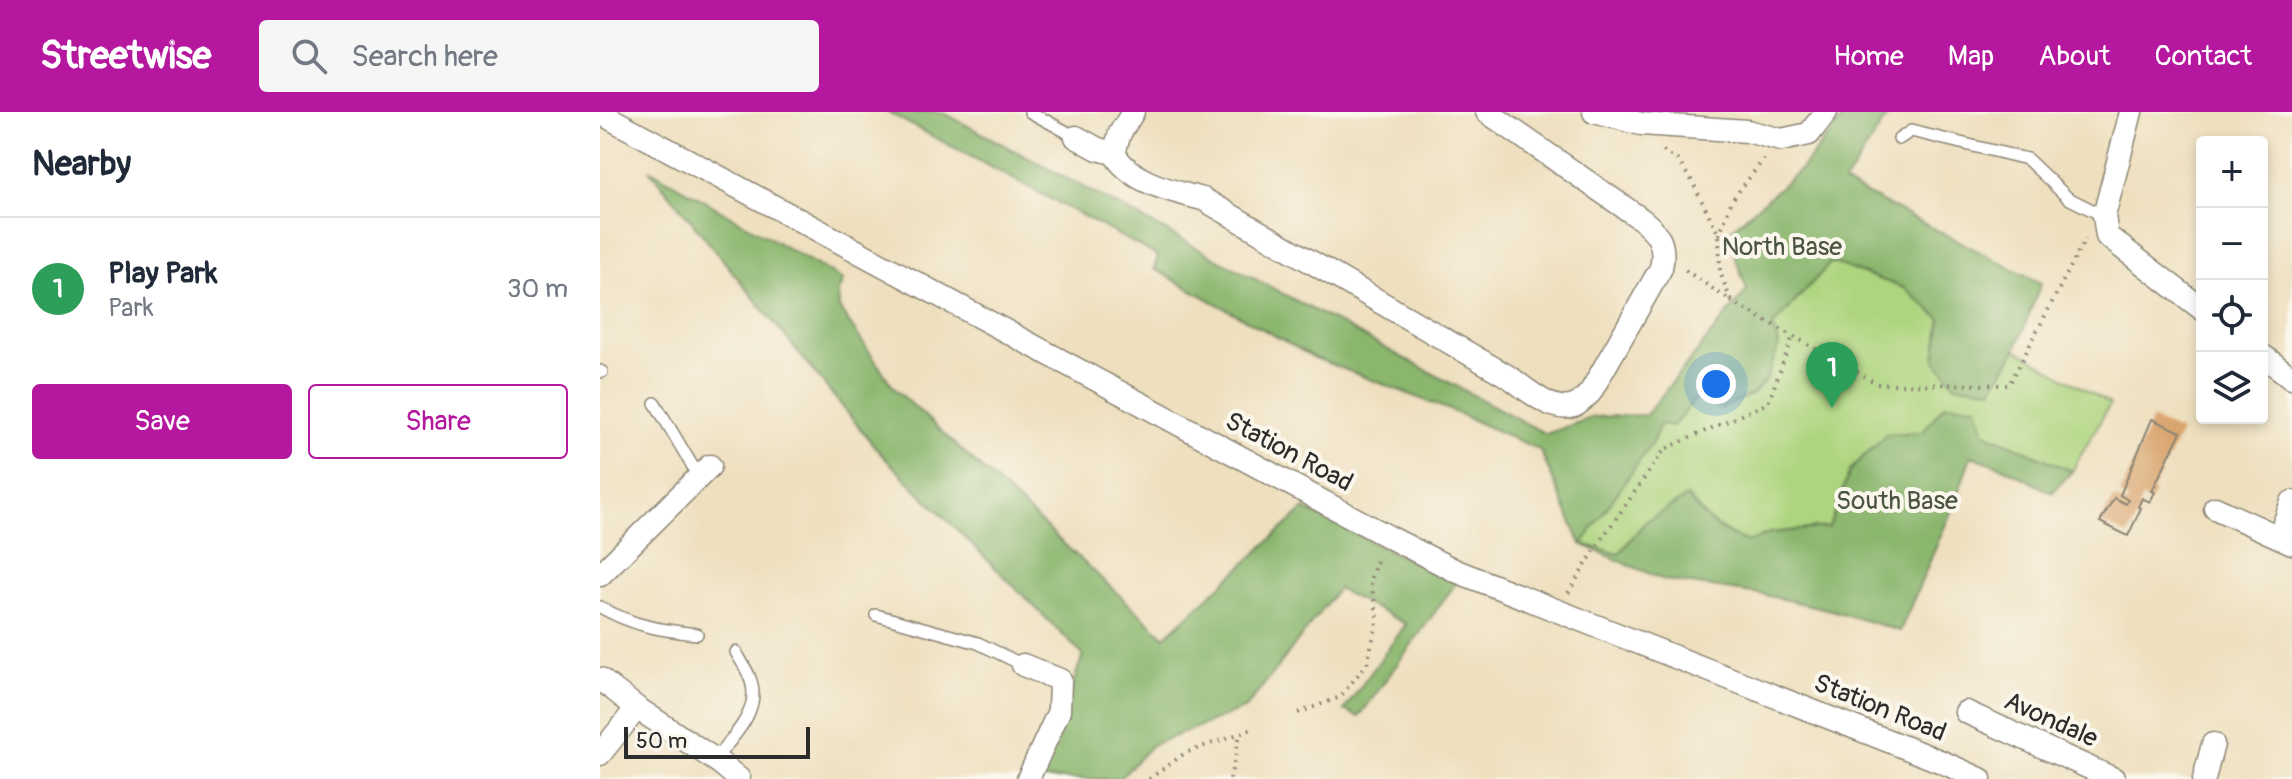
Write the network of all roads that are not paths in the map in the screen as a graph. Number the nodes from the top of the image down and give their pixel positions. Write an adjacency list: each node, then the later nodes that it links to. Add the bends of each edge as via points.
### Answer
1 (1030, 112): 8 (lane)
2 (1133, 112): 10 (street)
3 (1487, 112): 10 (street, via 1655,230 1662,243 1661,268 1590,393 1575,406 1548,403 1203,199 1164,189 1122,167)
4 (1594, 112): 5 (street, via 1641,124 1747,131 1781,140 1809,134)
5 (1826, 112)
6 (2131, 112): 11 (street)
7 (600, 113): 34 (street, Station Road, via 1456,571)
8 (1076, 137): 10 (street)
9 (1899, 139): 11 (lane, via 1911,131 2027,159 2068,198)
10 (1114, 153)
11 (2104, 216): 12 (street, via 2107,236)
12 (2196, 304)
13 (2268, 360): 14 (street)
14 (2292, 378)
15 (655, 403): 16 (lane)
16 (705, 472): 20 (street)
17 (2292, 502): 19 (street)
18 (2215, 508): 19 (street)
19 (2285, 540)
20 (600, 575)
21 (600, 607): 23 (lane, via 651,629)
22 (876, 615): 25 (lane, via 978,643)
23 (697, 634)
24 (736, 652): 31 (lane, via 752,682 752,702 744,723)
25 (1023, 665): 33 (street, via 1060,680 1059,711)
26 (600, 679): 27 (street)
27 (637, 708): 30 (street); 31 (street)
28 (1966, 712): 35 (street, Avondale)
29 (2213, 744): 36 (street)
30 (606, 748)
31 (715, 759): 32 (street)
32 (739, 779)
33 (1028, 779)
34 (1980, 779)
35 (2114, 779)
36 (2204, 779)

